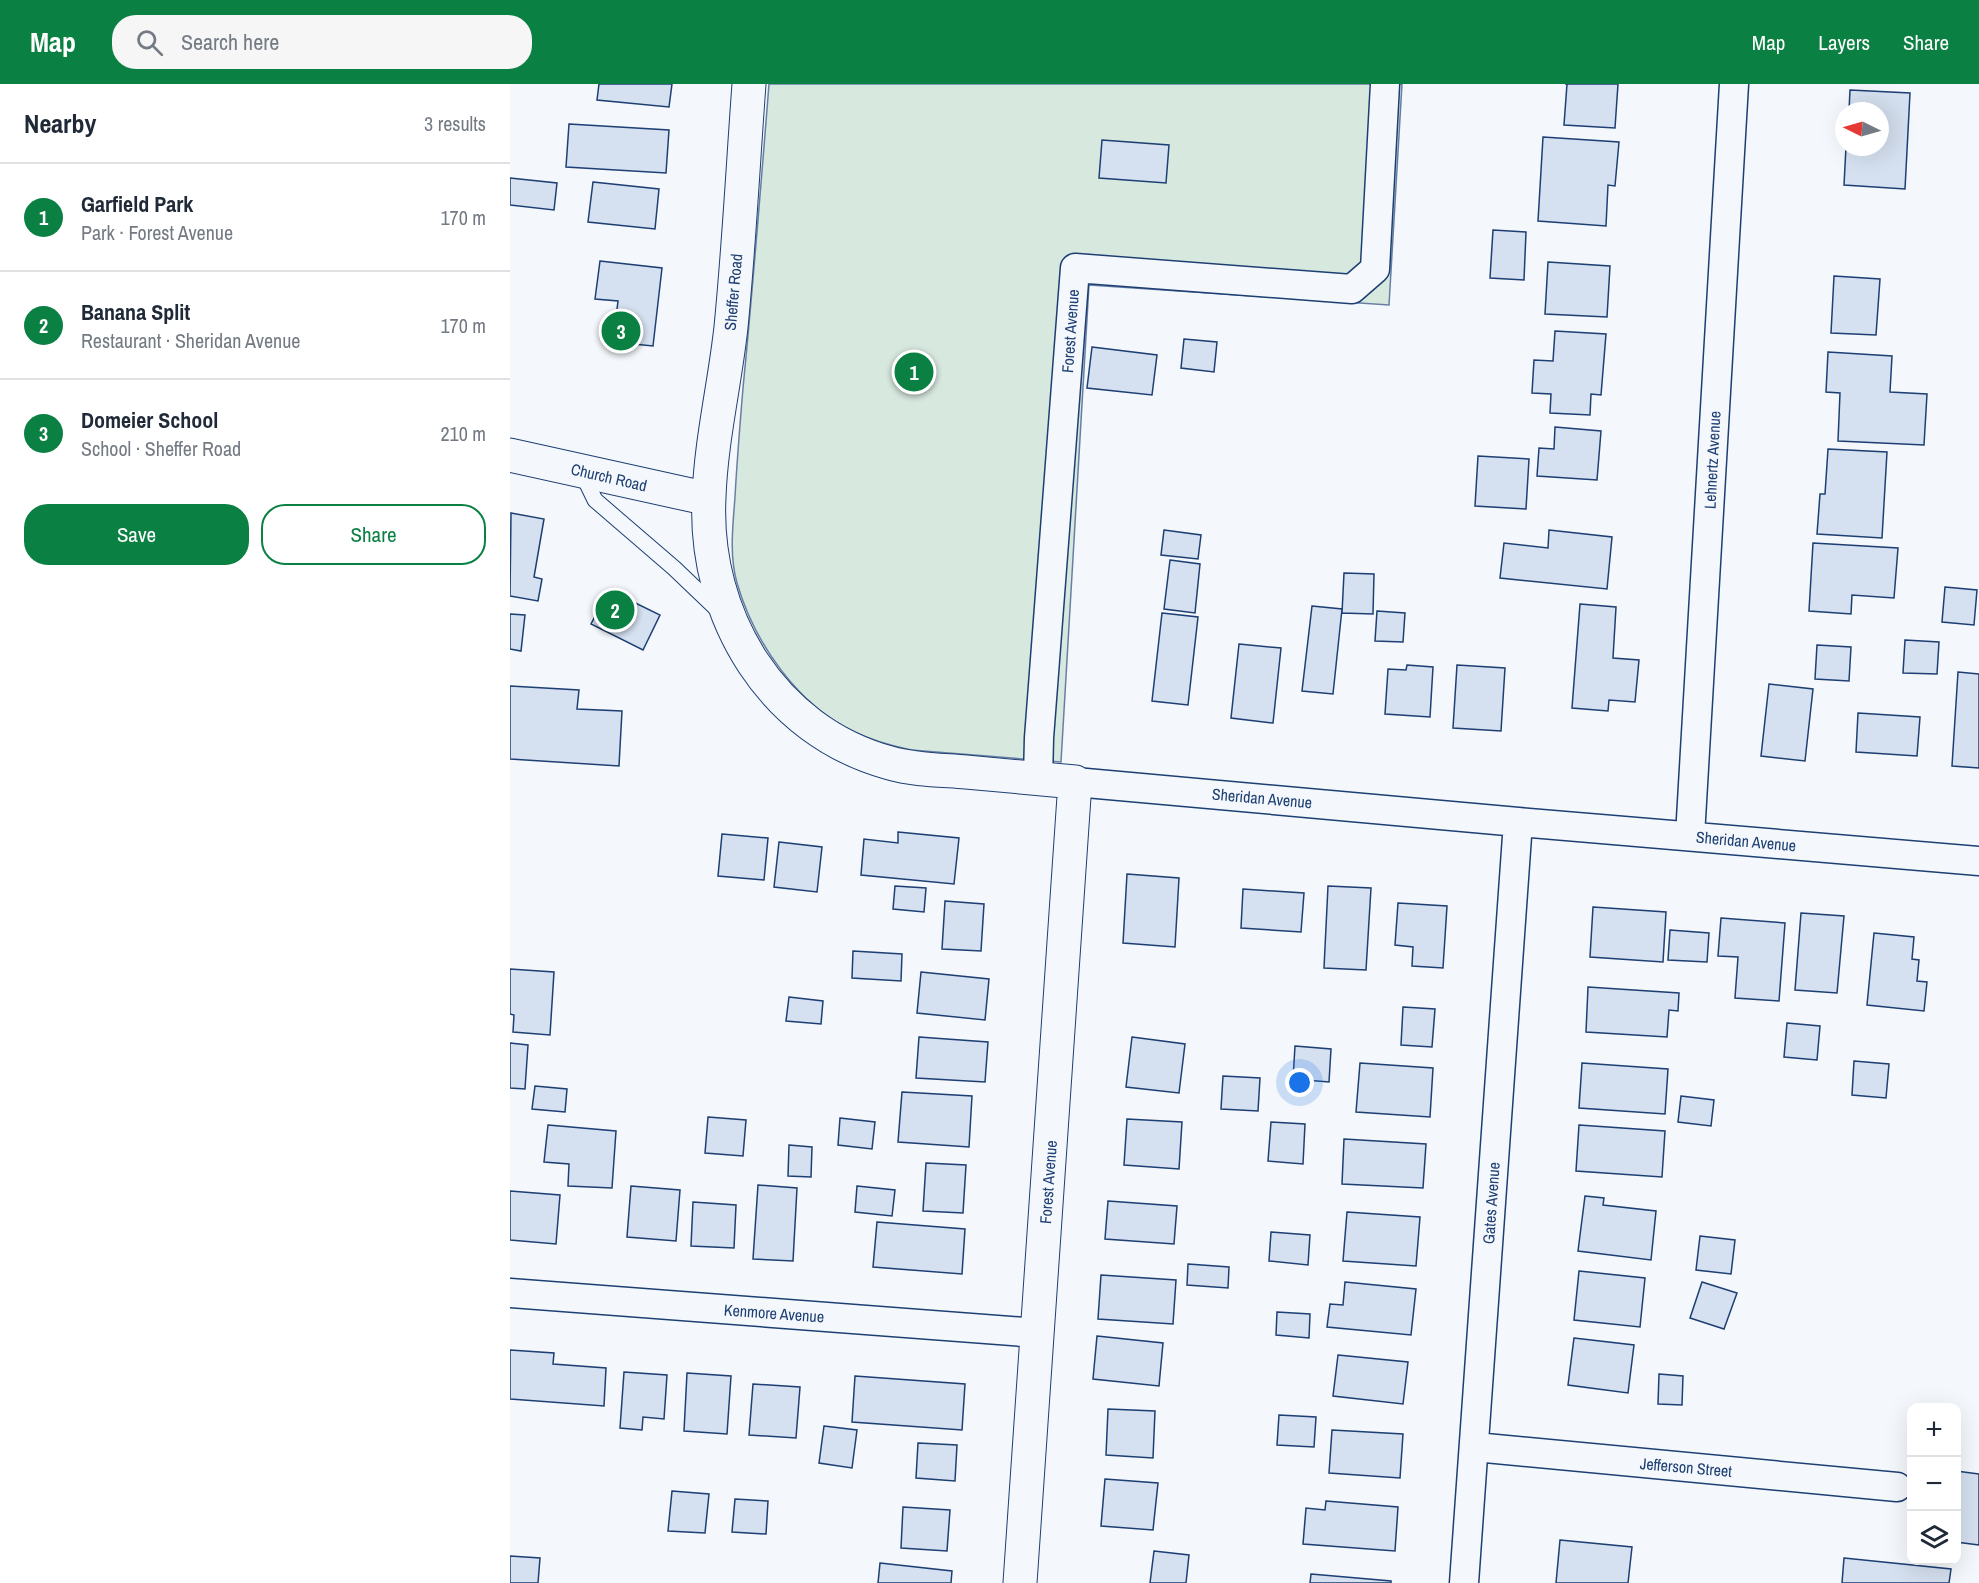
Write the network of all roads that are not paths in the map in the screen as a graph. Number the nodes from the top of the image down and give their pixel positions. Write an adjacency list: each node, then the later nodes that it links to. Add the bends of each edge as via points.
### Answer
1 (749, 84): 6 (street, Sheffer Road, via 731,327)
2 (1385, 84): 8 (street, Forest Avenue, via 1375,269 1352,289 1075,268)
3 (1734, 84): 11 (street, Lehnertz Avenue)
4 (510, 455): 5 (street, Church Road)
5 (581, 471): 6 (street, Church Road); 7 (lane, via 595,500)
6 (709, 499): 7 (street, Sheridan Avenue, via 713,561)
7 (730, 621): 8 (street, Sheridan Avenue, via 766,683 790,708 822,732 861,753 891,764)
8 (1038, 779): 9 (street, Sheridan Avenue)
9 (1075, 782): 10 (street, Sheridan Avenue); 14 (street, Forest Avenue)
10 (1518, 822): 11 (street, Sheridan Avenue); 15 (street, Gates Avenue)
11 (1690, 836): 12 (street, Sheridan Avenue)
12 (1979, 861)
13 (510, 1293): 14 (street, Kenmore Avenue)
14 (1038, 1333): 17 (street, Forest Avenue)
15 (1475, 1448): 16 (street, Jefferson Street); 18 (street, Gates Avenue)
16 (1897, 1487)
17 (1020, 1583)
18 (1464, 1583)

